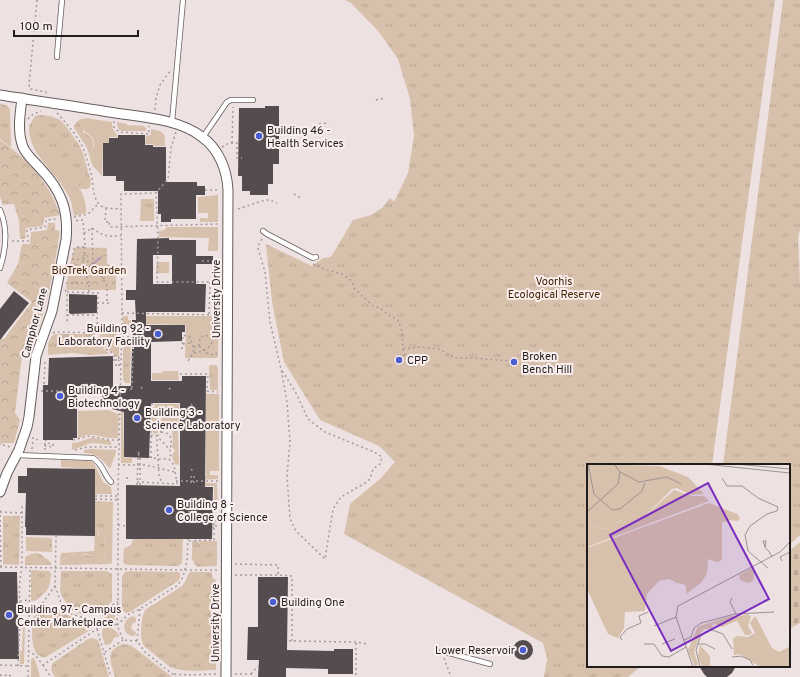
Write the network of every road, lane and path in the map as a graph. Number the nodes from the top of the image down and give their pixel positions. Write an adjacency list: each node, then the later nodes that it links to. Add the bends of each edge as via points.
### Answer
1 (37, 0): 6 (path, via 28,85)
2 (62, 0): 4 (lane)
3 (183, 0): 16 (lane)
4 (57, 57)
5 (169, 72): 14 (path, via 160,85)
6 (46, 94)
7 (0, 95): 8 (street, University Drive)
8 (22, 98): 16 (street, University Drive); 111 (street, Camphor Lane, via 19,126 23,146 58,192 64,206 68,228 52,311 36,356 29,417)
9 (385, 98): 12 (path)
10 (231, 100): 11 (lane); 21 (lane); 22 (path)
11 (253, 100)
12 (376, 100)
13 (56, 112): 31 (path, via 81,144)
14 (155, 112)
15 (114, 121): 19 (path, via 114,127 119,132 149,134)
16 (172, 122): 21 (street, University Drive)
17 (329, 123): 18 (path)
18 (319, 124)
19 (149, 126)
20 (176, 131): 27 (path, via 171,148 168,179)
21 (203, 137): 187 (street, University Drive, via 214,148 228,177)
22 (232, 143): 23 (path); 24 (path, via 237,143 237,158)
23 (222, 147)
24 (242, 158)
25 (205, 190): 26 (path)
26 (220, 190)
27 (156, 193): 33 (path, via 121,194); 39 (path)
28 (294, 194): 29 (path)
29 (302, 199)
30 (277, 203): 34 (path, via 265,200)
31 (98, 204): 32 (path); 36 (path, via 88,214)
32 (106, 208): 33 (path); 40 (path, via 105,220 110,228)
33 (121, 209): 40 (path)
34 (238, 209)
35 (0, 210): 53 (lane, via 5,237)
36 (73, 217)
37 (62, 218): 45 (path, via 46,220 46,228 27,230 28,241)
38 (221, 224): 39 (path)
39 (157, 226): 40 (path); 56 (path, via 157,282)
40 (122, 227): 44 (path)
41 (92, 228): 43 (path); 44 (path, via 109,237); 52 (path)
42 (265, 232): 47 (lane); 89 (path, via 258,248 265,272 270,322)
43 (84, 233)
44 (122, 236): 54 (path)
45 (18, 241)
46 (85, 247): 49 (path)
47 (314, 258): 78 (path, via 313,264 342,274 352,281 354,288 373,306 398,320 402,330)
48 (72, 259): 49 (path)
49 (84, 260): 52 (path); 59 (path, via 83,267)
50 (202, 261): 51 (path)
51 (220, 261)
52 (93, 263): 55 (path)
53 (0, 268)
54 (122, 273): 55 (path, via 108,266 106,277); 65 (path)
55 (103, 278): 63 (path, via 107,286)
56 (210, 282): 57 (path); 67 (path)
57 (221, 282)
58 (66, 283): 59 (path)
59 (89, 283): 61 (path)
60 (67, 292): 61 (path)
61 (89, 292): 69 (path, via 98,292)
62 (97, 303): 63 (path, bridge)
63 (107, 303): 64 (path, bridge)
64 (111, 303)
65 (122, 313): 67 (path); 72 (path)
66 (67, 315): 69 (path)
67 (210, 315): 68 (path)
68 (220, 315)
69 (98, 316): 70 (path)
70 (98, 333): 71 (path, via 55,332); 83 (path, via 102,346)
71 (50, 336)
72 (122, 337): 84 (path); 92 (path, via 133,337 133,389)
73 (192, 342): 74 (path); 74 (path, via 183,335); 76 (path)
74 (183, 344): 77 (path)
75 (199, 346): 76 (path); 79 (path); 79 (path, via 201,337 210,337 212,342)
76 (194, 347): 81 (path)
77 (182, 349)
78 (403, 349): 86 (path); 87 (path, via 439,349 455,358)
79 (206, 351): 80 (path, via 215,355); 81 (path)
80 (220, 351)
81 (194, 353): 88 (path)
82 (45, 355): 91 (path)
83 (116, 358): 84 (path); 85 (path, bridge, via 116,366 119,366 119,360)
84 (121, 358): 92 (path)
85 (113, 360)
86 (406, 360)
87 (510, 361)
88 (188, 362)
89 (281, 369): 89 (path, via 290,442 287,476 290,519 296,531 325,559 333,509 341,497 370,479 373,469 380,464 382,457 325,432 308,419)
90 (180, 374): 94 (path, via 208,374 207,391)
91 (44, 384)
92 (120, 390): 93 (path); 106 (path)
93 (44, 391)
94 (220, 392)
95 (152, 403): 97 (path, via 160,420)
96 (151, 431): 99 (path)
97 (161, 432): 100 (path); 110 (path, via 171,436)
98 (33, 435): 102 (path)
99 (150, 435): 100 (path); 101 (path); 114 (path, via 150,457)
100 (157, 436): 110 (path); 114 (path)
101 (149, 438)
102 (33, 439): 103 (path); 112 (path)
103 (41, 440)
104 (46, 440): 107 (path, bridge, via 45,446 53,447 53,444)
105 (73, 440): 106 (path, via 89,436)
106 (120, 440): 109 (path)
107 (46, 443)
108 (3, 445): 111 (path)
109 (119, 448): 113 (path, via 81,448 70,451); 116 (path)
110 (170, 450): 115 (path)
111 (15, 451): 112 (lane); 130 (street, Camphor Lane)
112 (31, 456): 113 (lane)
113 (70, 456): 127 (lane, via 93,458 98,461)
114 (158, 459): 115 (path); 118 (path)
115 (169, 459): 121 (path)
116 (118, 465): 117 (path); 132 (path)
117 (138, 465): 118 (path); 129 (path); 129 (path, bridge, via 139,455)
118 (159, 469): 121 (path); 128 (path)
119 (191, 469): 120 (path)
120 (193, 471)
121 (175, 472): 124 (path)
122 (126, 478): 123 (path)
123 (131, 478)
124 (176, 481): 125 (path); 128 (path, via 176,484)
125 (191, 481): 125 (path, bridge, via 192,476 192,486); 126 (path)
126 (220, 481)
127 (110, 482)
128 (162, 483): 129 (path)
129 (138, 484)
130 (0, 492)
131 (95, 496): 132 (path)
132 (118, 496): 134 (path)
133 (95, 499): 134 (path)
134 (118, 500): 142 (path)
135 (22, 503): 138 (path)
136 (188, 511): 139 (path)
137 (0, 512): 138 (path); 147 (path)
138 (24, 513): 148 (path)
139 (194, 516)
140 (214, 517): 152 (path, via 214,540 188,540)
141 (220, 520): 144 (path, bridge, via 216,520 216,526)
142 (118, 525): 143 (path); 151 (path)
143 (126, 526)
144 (212, 527)
145 (56, 536): 150 (path)
146 (235, 564): 155 (path, via 278,565)
147 (1, 568): 148 (path)
148 (22, 568): 149 (path); 158 (path)
149 (30, 568): 150 (path); 157 (path)
150 (56, 568): 151 (path); 156 (path)
151 (118, 568): 152 (path); 159 (path)
152 (184, 570): 153 (path); 161 (path, via 178,585)
153 (218, 570)
154 (235, 575): 155 (path)
155 (278, 575): 172 (path, via 292,576)
156 (55, 586): 160 (path); 163 (path)
157 (29, 600): 158 (path); 162 (path)
158 (20, 601): 164 (path)
159 (118, 602): 166 (path, via 113,604); 167 (path)
160 (42, 604): 162 (path); 163 (path)
161 (140, 609): 167 (path, via 129,614); 170 (path)
162 (29, 610): 165 (path)
163 (68, 613): 166 (path)
164 (19, 621): 165 (path); 181 (path)
165 (28, 621): 175 (path)
166 (99, 621): 167 (path); 168 (path)
167 (117, 626): 169 (path)
168 (98, 629): 177 (path); 179 (path)
169 (123, 640): 170 (path); 177 (path)
170 (137, 641): 184 (path, via 145,652)
171 (289, 641): 172 (path)
172 (292, 641): 173 (path)
173 (356, 642): 174 (path); 196 (path)
174 (368, 644)
175 (28, 651): 179 (path); 182 (path)
176 (442, 651): 178 (lane); 197 (path)
177 (104, 652): 192 (path)
178 (490, 664)
179 (44, 665): 191 (path)
180 (0, 666): 181 (path)
181 (18, 666): 182 (path)
182 (28, 666): 190 (path)
183 (258, 666): 185 (path)
184 (172, 674): 193 (path); 194 (path)
185 (251, 674): 187 (path); 195 (path)
186 (0, 675): 188 (path)
187 (227, 675): 194 (path)
188 (5, 676): 189 (path, via 8,674)
189 (12, 677)
190 (28, 677)
191 (51, 677)
192 (111, 677)
193 (176, 677)
194 (185, 677)
195 (251, 677)
196 (356, 677)
197 (451, 677)

